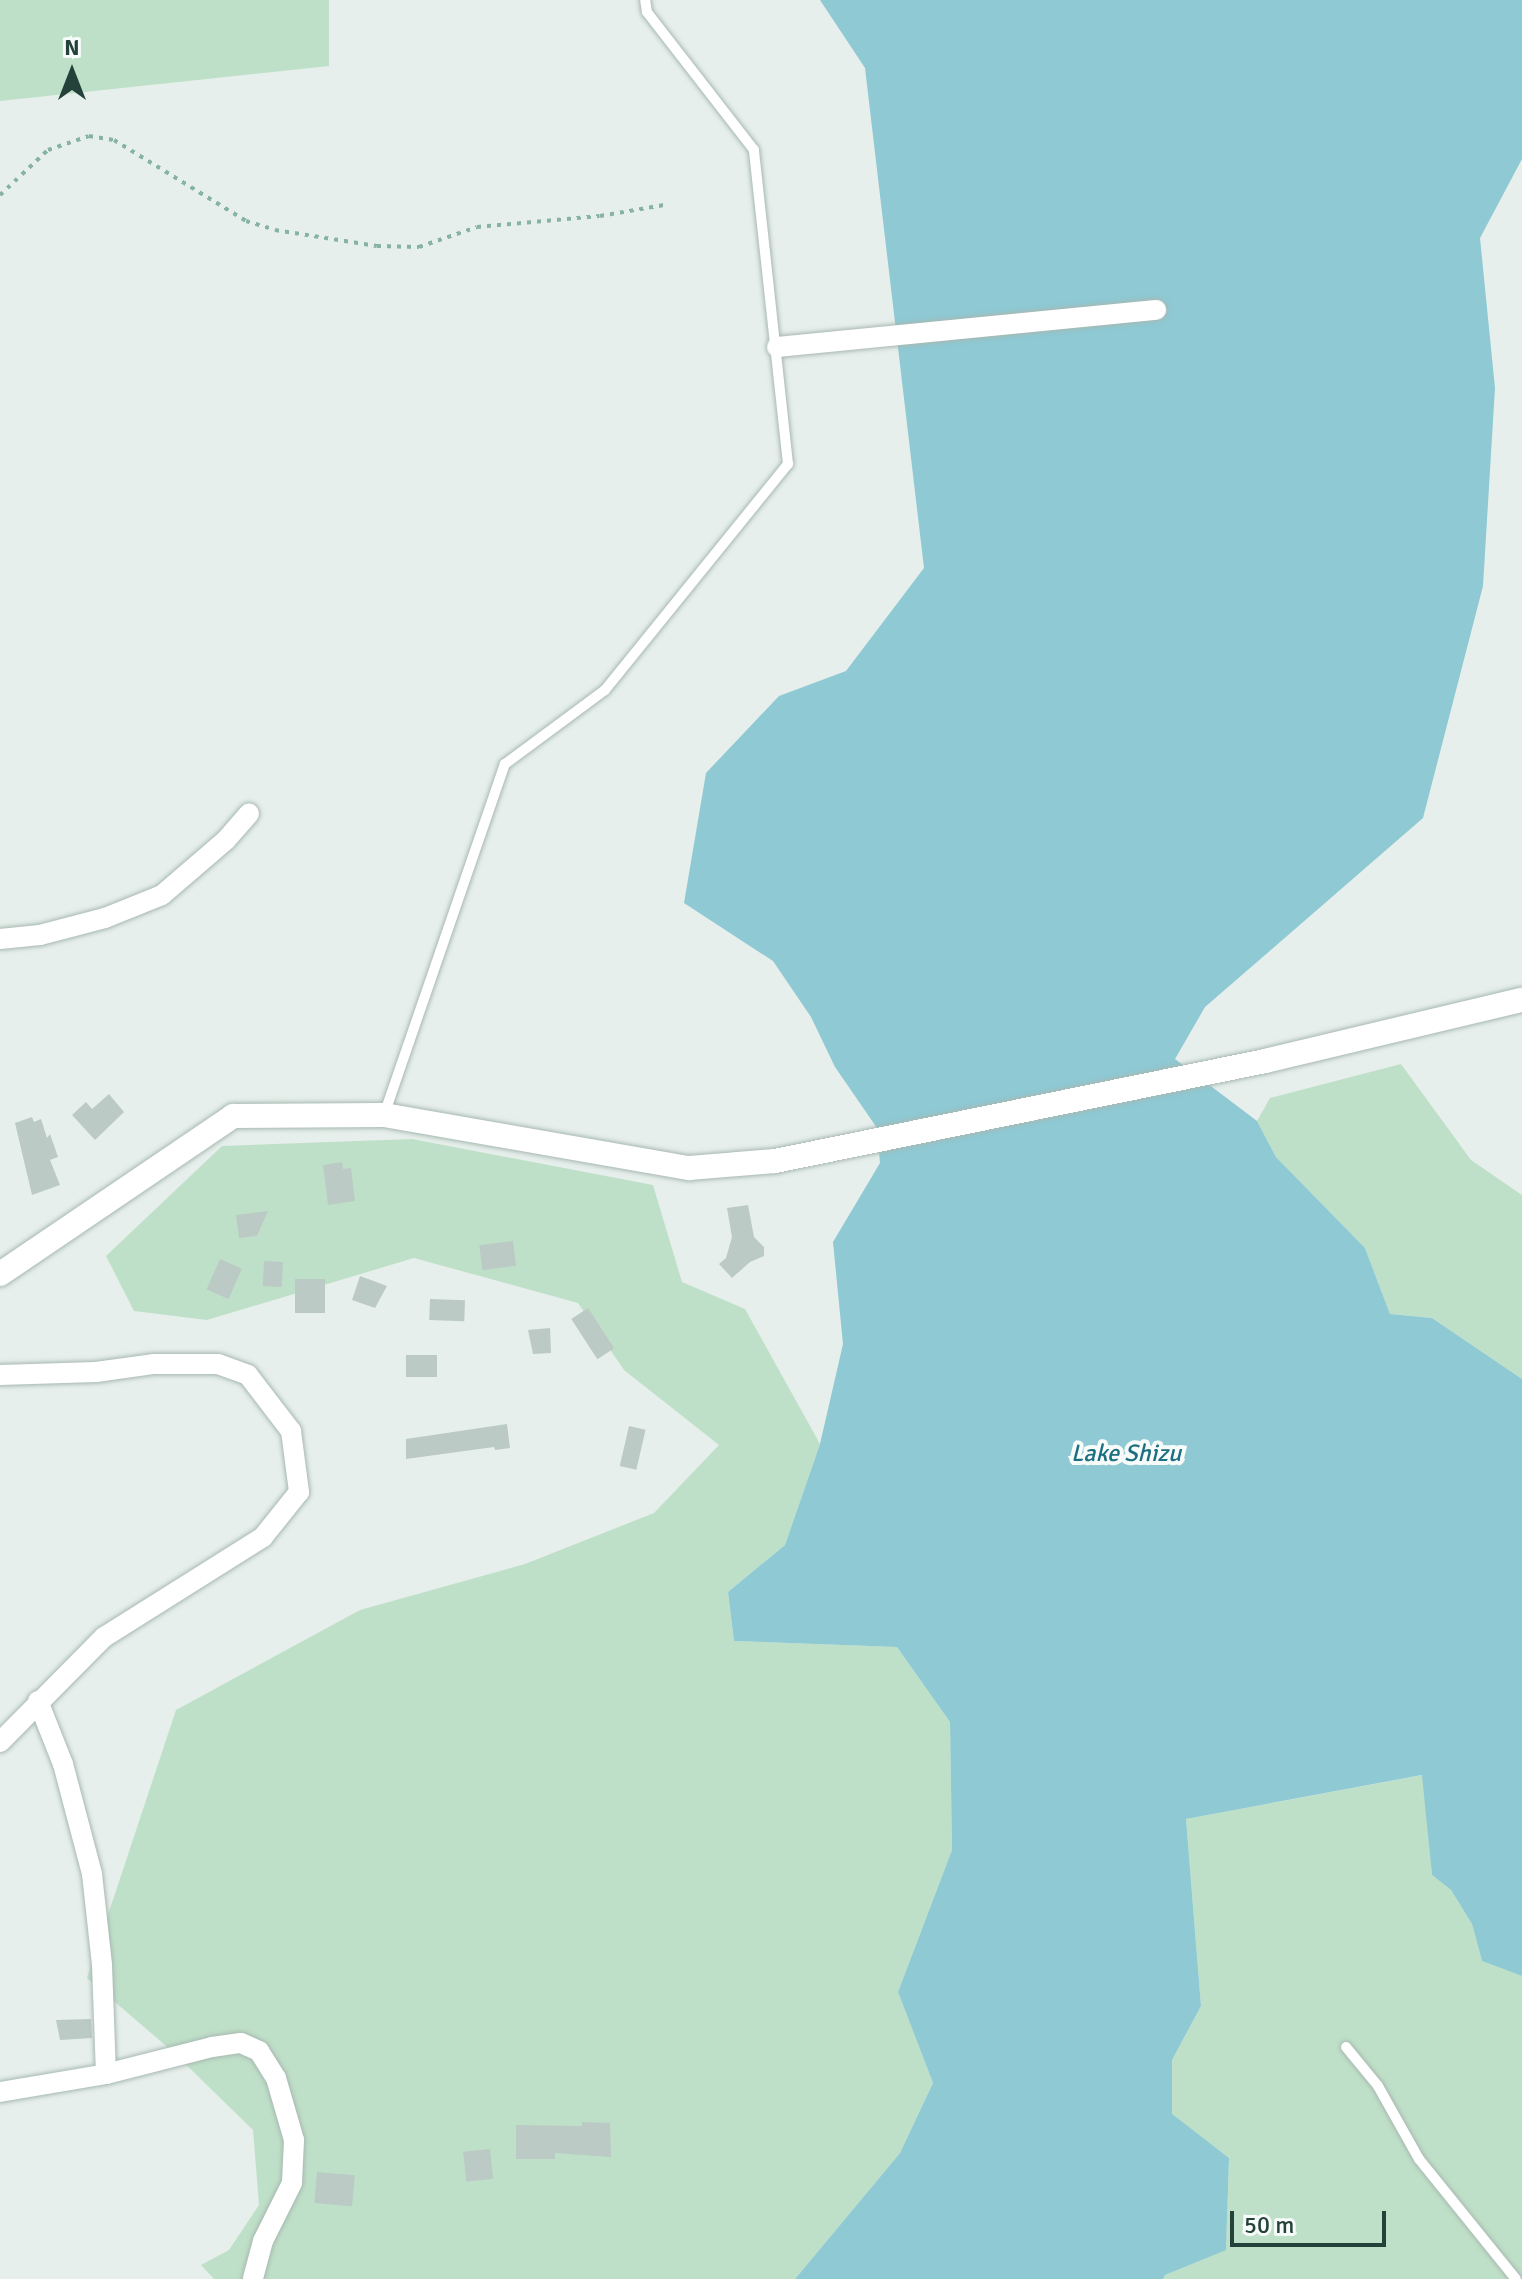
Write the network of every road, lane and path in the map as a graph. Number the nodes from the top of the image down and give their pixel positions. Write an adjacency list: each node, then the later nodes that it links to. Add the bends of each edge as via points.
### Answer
1 (645, 0): 5 (lane, via 647,12 754,150)
2 (0, 195): 3 (path, via 48,150 89,136 114,140 246,221 377,246 419,247 477,227)
3 (664, 205)
4 (1156, 310): 5 (street)
5 (777, 347): 9 (lane, via 788,464 605,690 505,764)
6 (249, 814): 7 (street, via 162,895 105,918)
7 (0, 939)
8 (1522, 1000): 9 (street, via 1265,1061 775,1161 689,1168)
9 (384, 1115): 10 (street, via 233,1116)
10 (0, 1274)
11 (0, 1375): 12 (street, via 154,1364 218,1364 248,1375 291,1431 299,1492 263,1537 104,1637)
12 (38, 1701): 13 (street); 15 (street, via 63,1764 92,1874)
13 (0, 1742)
14 (1346, 2047): 18 (lane, via 1378,2086 1419,2159)
15 (106, 2074): 16 (street); 17 (street, via 212,2047 241,2043 259,2051 276,2078 294,2140 292,2183 263,2241)
16 (0, 2092)
17 (253, 2279)
18 (1516, 2279)

